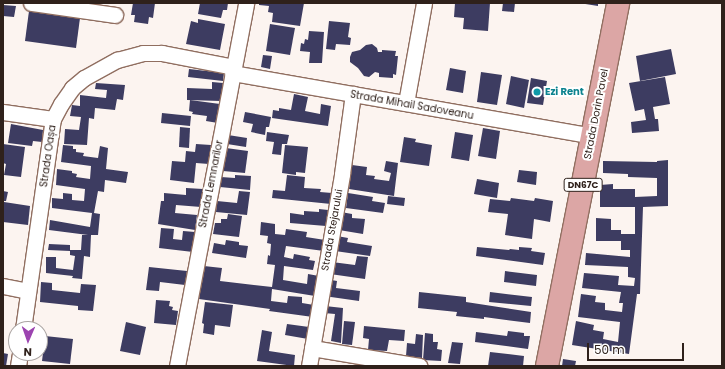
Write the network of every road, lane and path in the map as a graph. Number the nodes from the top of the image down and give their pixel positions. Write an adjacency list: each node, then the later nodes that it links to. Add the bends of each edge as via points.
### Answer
1 (31, 3): 5 (street)
2 (246, 3): 6 (street, Strada Lemnarilor)
3 (424, 3): 8 (street)
4 (618, 3): 11 (main road, Strada Dorin Pavel / DN67C)
5 (116, 15)
6 (233, 70): 7 (street, Strada Mihail Sadoveanu); 10 (street, Strada Oașa, via 162,53 131,55 100,69 72,88); 16 (street, Strada Lemnarilor)
7 (353, 94): 8 (street, Strada Mihail Sadoveanu); 15 (street, Strada Stejarului)
8 (406, 103): 11 (street, Strada Mihail Sadoveanu)
9 (3, 112): 10 (street)
10 (53, 119): 13 (street, Strada Oașa)
11 (593, 136): 19 (main road, Strada Dorin Pavel / DN67C)
12 (3, 286): 13 (street)
13 (28, 291): 14 (street, Strada Oașa)
14 (24, 321)
15 (312, 348): 17 (street, Strada Stejarului); 18 (street)
16 (177, 366)
17 (309, 366)
18 (420, 366)
19 (547, 366)

